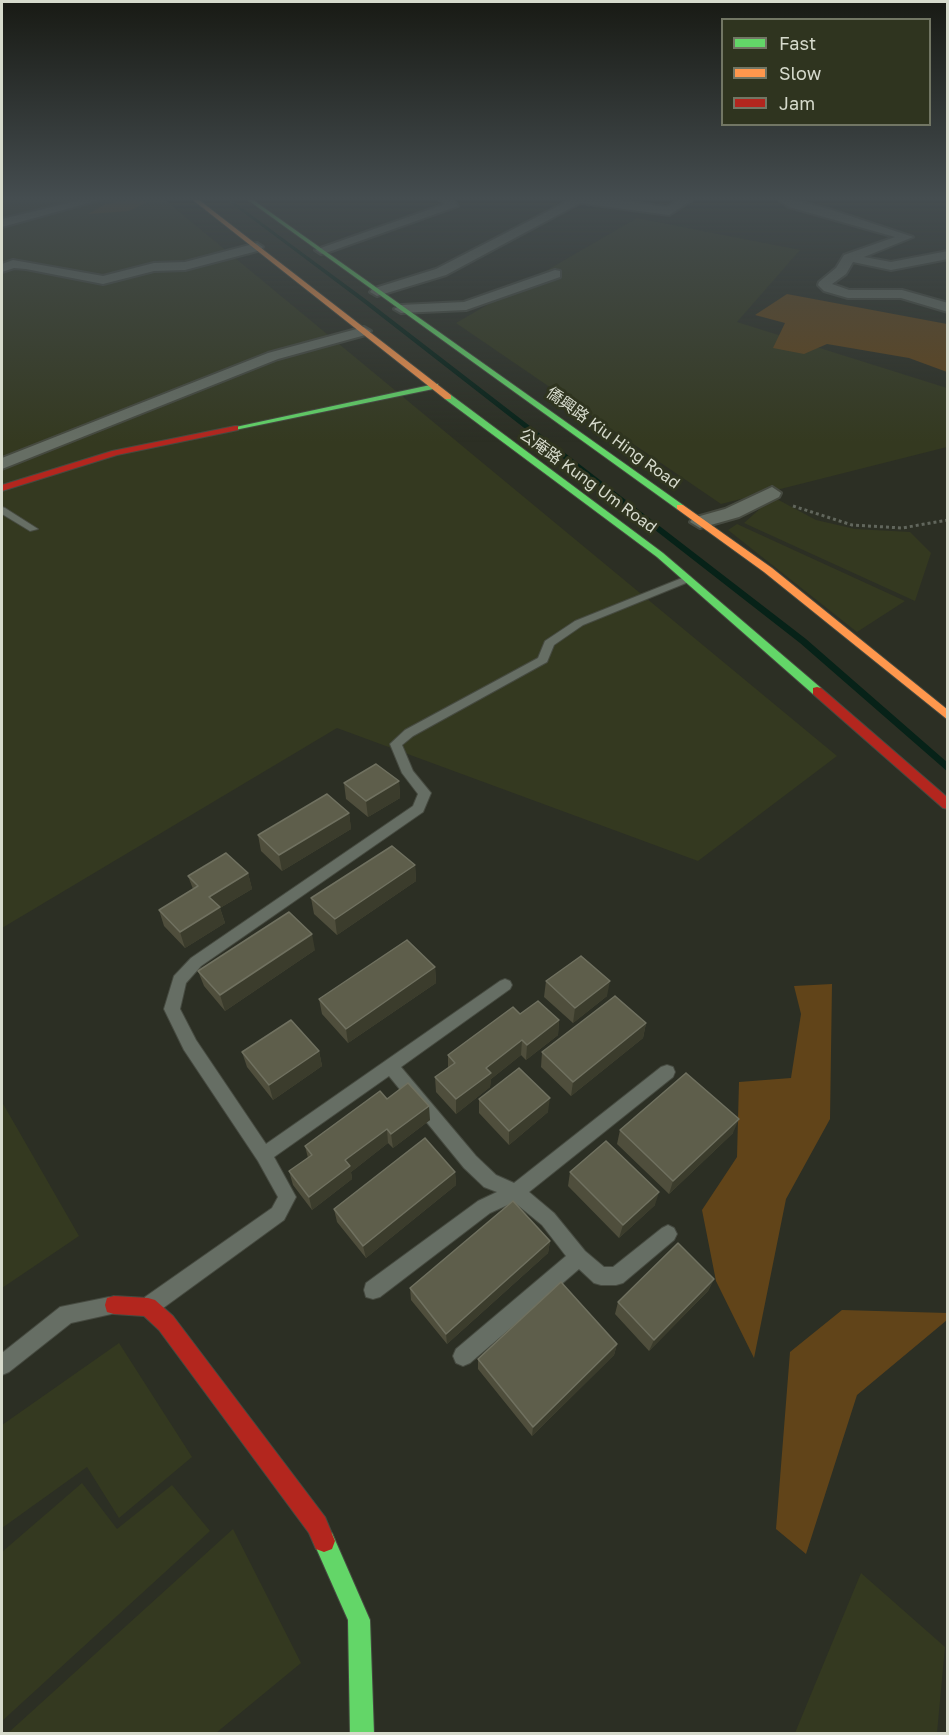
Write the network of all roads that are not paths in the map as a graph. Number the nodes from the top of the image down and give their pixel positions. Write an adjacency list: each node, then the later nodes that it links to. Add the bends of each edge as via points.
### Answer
1 (300, 281): 9 (street, 公庵路 Kung Um Road)
2 (362, 281): 6 (street, 僑興路 Kiu Hing Road)
3 (412, 281): 6 (street)
4 (536, 281): 8 (street, via 466,306)
5 (829, 281): 7 (street, via 825,285 848,294 902,294)
6 (377, 292): 8 (street, 僑興路 Kiu Hing Road)
7 (948, 308)
8 (401, 309): 15 (street, 僑興路 Kiu Hing Road)
9 (364, 331): 10 (street, 公庵路 Kung Um Road); 11 (street, via 273,356)
10 (435, 386): 12 (street, via 115,453); 17 (street, 公庵路 Kung Um Road)
11 (2, 464)
12 (2, 488)
13 (772, 493): 15 (street, via 732,513)
14 (2, 510): 16 (lane)
15 (700, 522): 18 (street, 僑興路 Kiu Hing Road, via 768,570)
16 (33, 529)
17 (687, 579): 19 (street, 公庵路 Kung Um Road); 23 (lane, via 579,624 549,643 543,660 409,733 396,744 408,773 425,793 418,809 196,962 179,980 172,1010 190,1045)
18 (948, 716)
19 (948, 805)
20 (505, 985): 21 (lane)
21 (390, 1066): 23 (lane); 24 (lane, via 470,1162 490,1181)
22 (667, 1072): 24 (lane)
23 (264, 1155): 29 (lane, via 287,1197 278,1214)
24 (516, 1192): 26 (lane, via 548,1219); 27 (lane, via 484,1207)
25 (668, 1234): 26 (lane, via 616,1276 601,1276)
26 (579, 1257): 30 (lane)
27 (373, 1290)
28 (114, 1305): 29 (street); 31 (lane, via 67,1314)
29 (148, 1307): 32 (street, via 166,1323 317,1525 359,1620)
30 (463, 1356)
31 (2, 1365)
32 (362, 1734)

